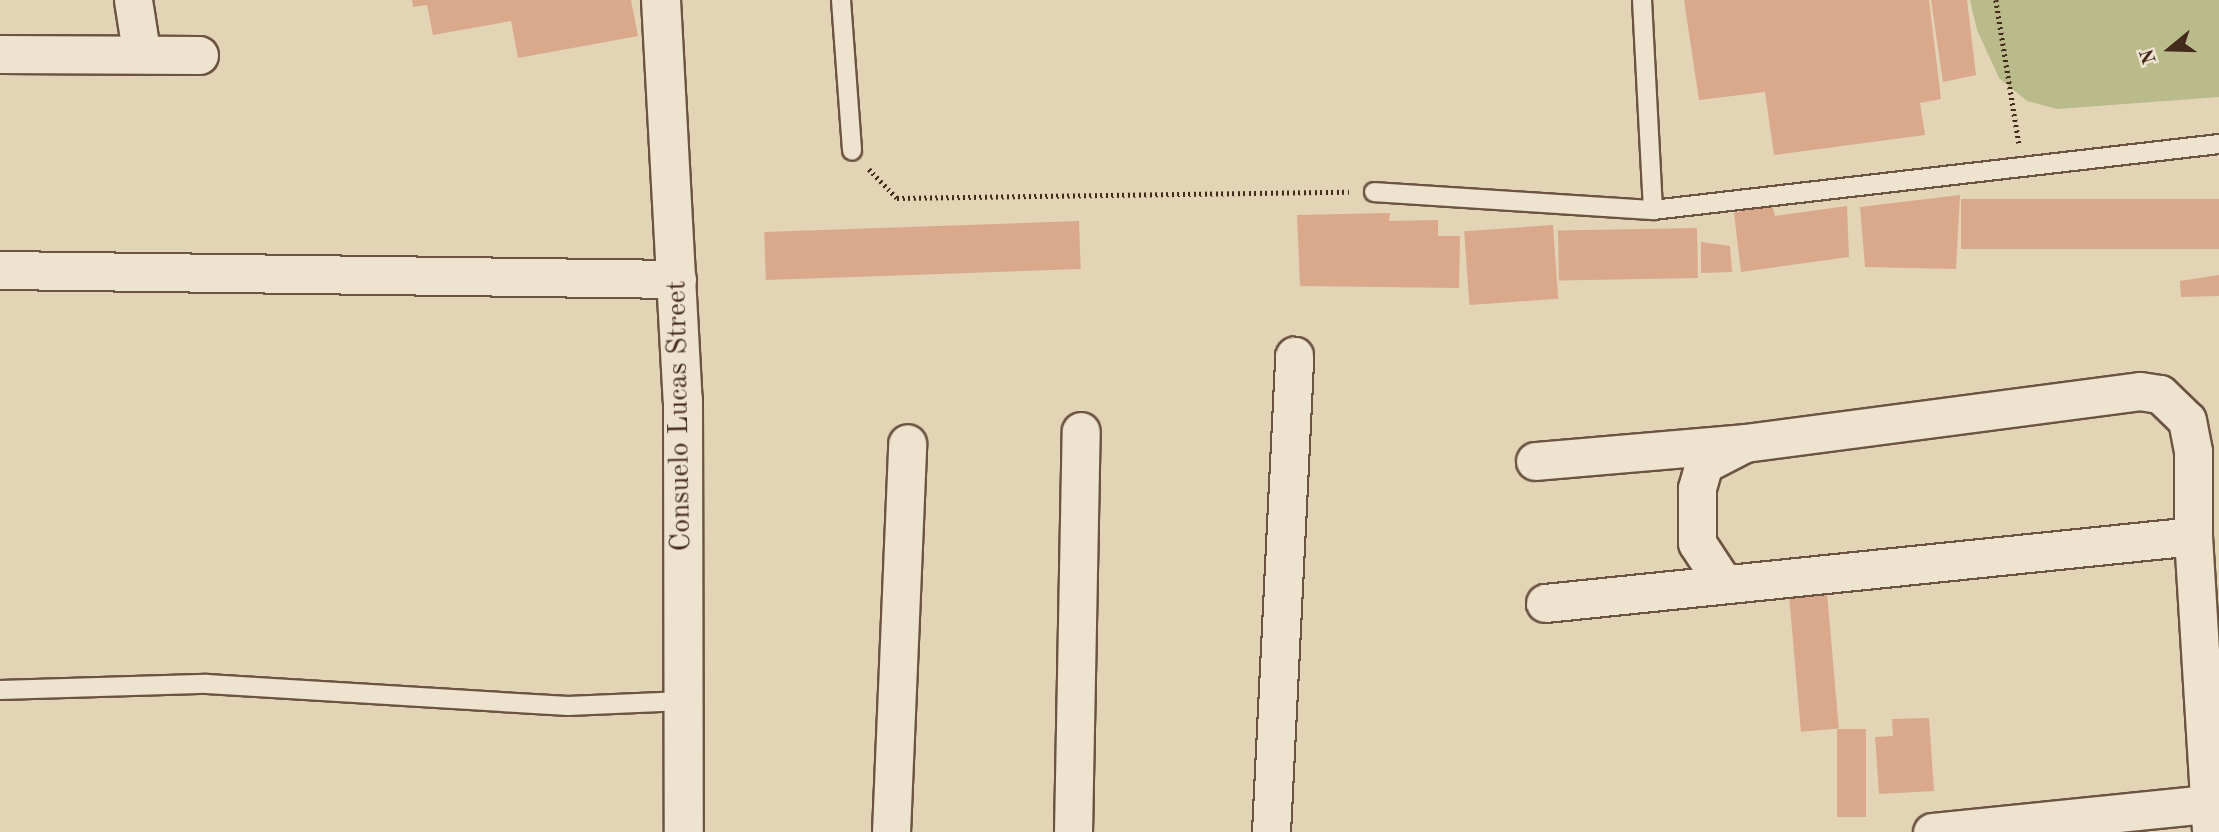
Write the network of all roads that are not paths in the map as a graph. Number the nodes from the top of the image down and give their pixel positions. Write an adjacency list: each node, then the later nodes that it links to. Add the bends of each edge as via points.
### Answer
1 (133, 0): 5 (street)
2 (661, 0): 13 (street, Consuelo Lucas Street)
3 (841, 0): 9 (lane)
4 (1642, 0): 11 (lane)
5 (141, 51): 6 (street); 7 (street)
6 (0, 54)
7 (199, 55)
8 (2219, 144): 11 (lane)
9 (852, 151)
10 (1374, 192): 11 (lane)
11 (1653, 210)
12 (0, 270): 13 (street)
13 (677, 279): 23 (street, Consuelo Lucas Street, via 683,400)
14 (1294, 356): 28 (street)
15 (1081, 431): 27 (street)
16 (906, 443): 26 (street)
17 (1745, 443): 18 (street); 19 (street, via 2140,391 2160,394 2187,420); 20 (street, via 1704,464 1697,488 1697,543)
18 (1535, 461)
19 (2193, 536): 20 (street); 24 (street)
20 (1722, 581): 21 (street)
21 (1545, 603)
22 (0, 690): 23 (lane, via 207,684 568,706)
23 (684, 701): 25 (street, Consuelo Lucas Street)
24 (2213, 813): 29 (street)
25 (684, 832)
26 (891, 832)
27 (1073, 832)
28 (1271, 832)
29 (1932, 832)

